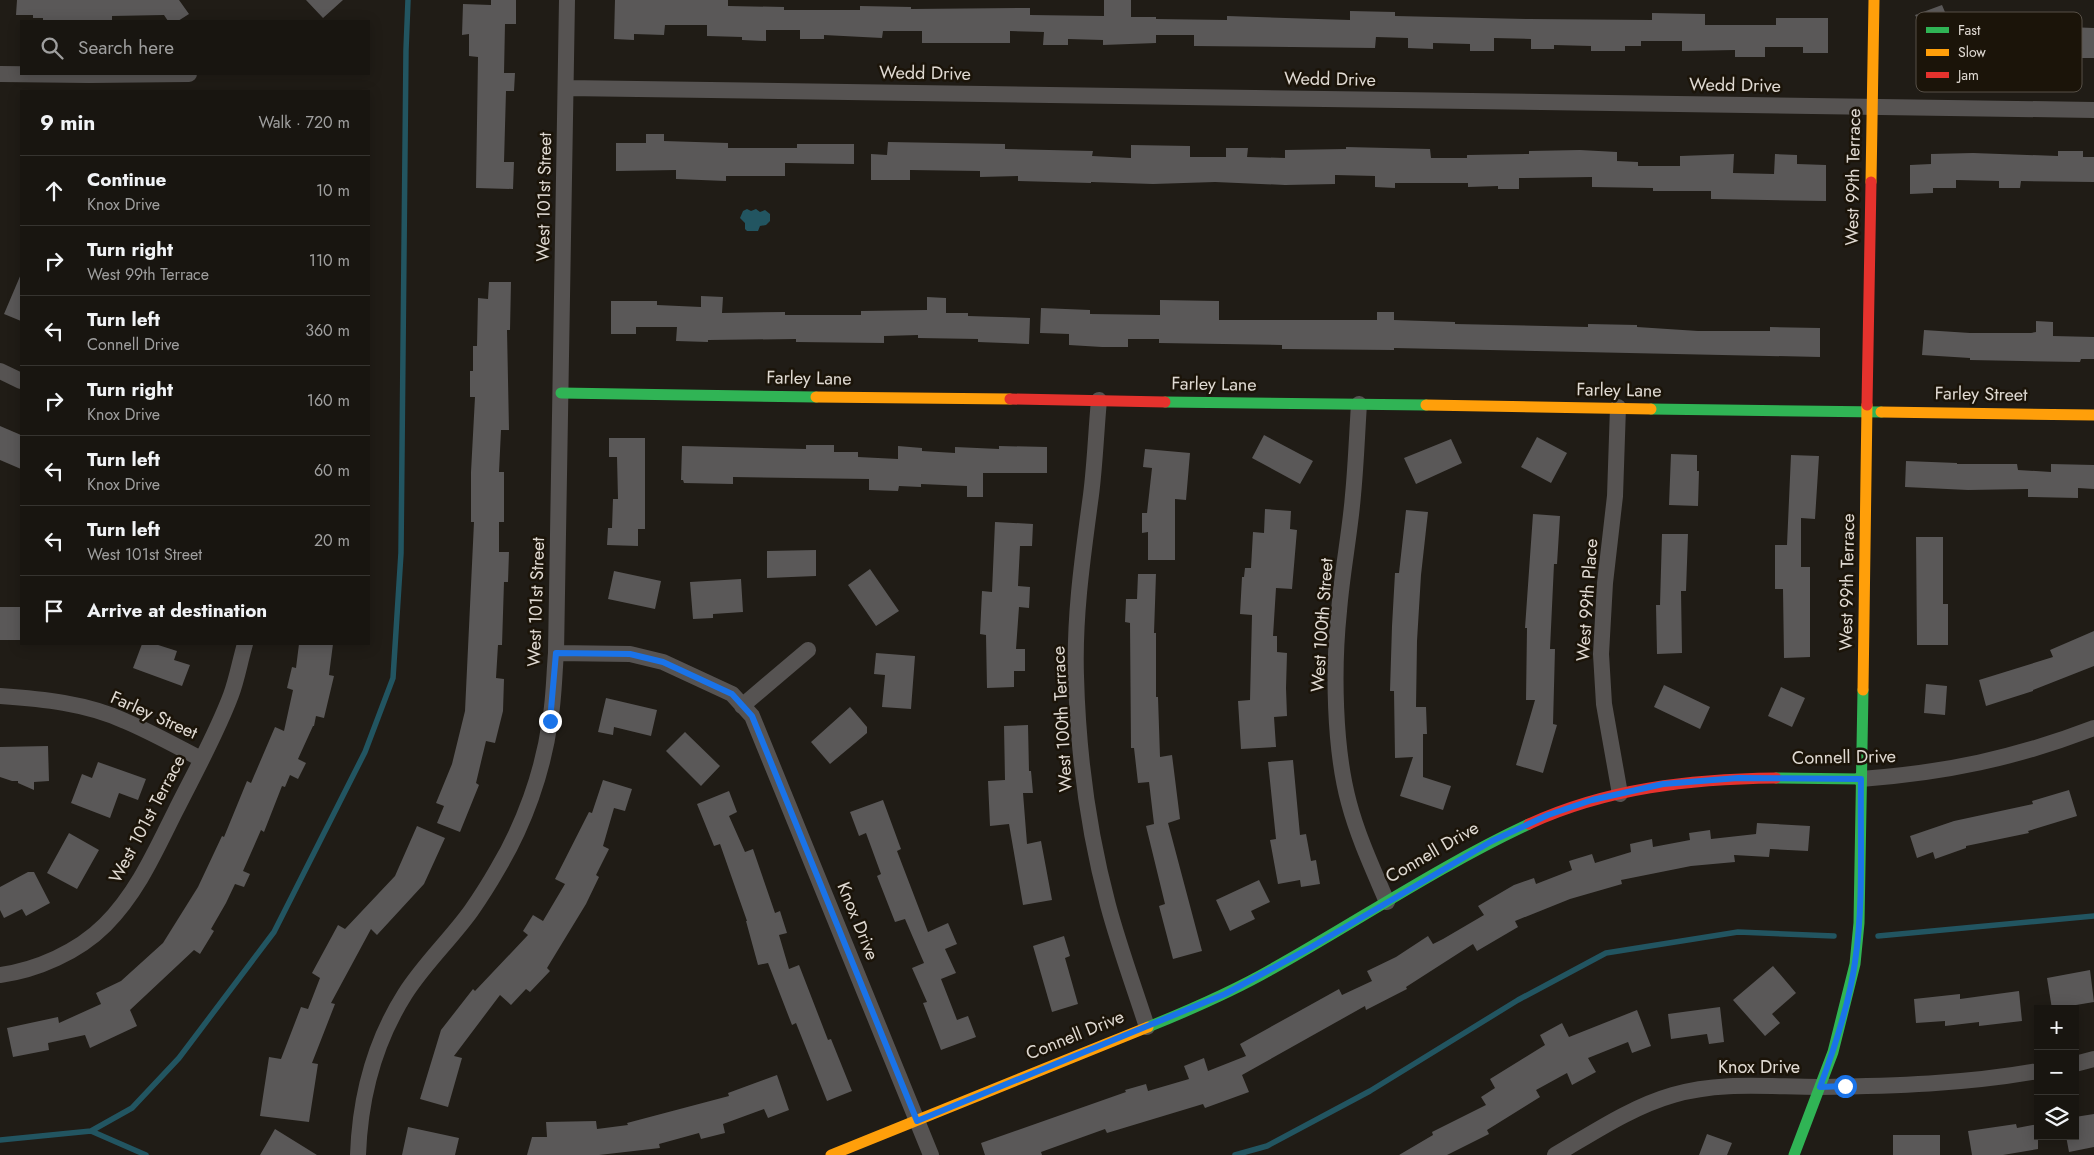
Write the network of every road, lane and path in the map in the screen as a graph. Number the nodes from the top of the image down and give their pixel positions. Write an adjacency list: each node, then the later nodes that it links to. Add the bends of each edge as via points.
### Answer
1 (567, 0): 5 (street, West 101st Street)
2 (1874, 0): 6 (street, West 99th Terrace)
3 (0, 74): 4 (street)
4 (20, 74)
5 (566, 88): 6 (street, Wedd Drive); 10 (street, West 101st Street)
6 (1872, 107): 7 (street, Wedd Drive); 14 (street, West 99th Terrace)
7 (2094, 110)
8 (0, 371): 9 (street)
9 (20, 381)
10 (561, 393): 11 (street, Farley Lane); 18 (street, West 101st Street)
11 (1099, 400): 12 (street, Farley Lane); 27 (street, West 100th Terrace, via 1077,610 1079,740 1108,907)
12 (1358, 404): 13 (street, Farley Lane); 25 (street, West 100th Street, via 1354,495 1339,612 1336,701 1348,802)
13 (1618, 408): 14 (street, Farley Lane); 24 (street, West 99th Place, via 1615,496 1601,654 1604,704)
14 (1867, 412): 15 (street, Farley Street); 23 (street, West 99th Terrace)
15 (2094, 415)
16 (245, 645): 22 (street, West 101st Terrace, via 231,695)
17 (808, 650): 20 (street)
18 (556, 653): 20 (street, Knox Drive, via 630,654 663,662 732,694); 33 (street, West 101st Street, via 550,721 540,768 521,824 471,912 418,977 389,1023 374,1058 362,1101)
19 (0, 696): 22 (street, Farley Street, via 44,699 97,711 124,720)
20 (742, 706): 32 (street, Knox Drive, via 752,716 774,768)
21 (2094, 728): 23 (street, Connell Drive, via 2008,757 1933,772)
22 (201, 759): 26 (street, West 101st Terrace, via 144,875 104,926 62,956)
23 (1861, 779): 24 (street, Connell Drive, via 1713,779 1663,784); 31 (street, West 99th Terrace, via 1859,923 1855,964 1834,1052)
24 (1620, 794): 25 (street, Connell Drive, via 1548,815 1492,841)
25 (1387, 902): 27 (street, Connell Drive, via 1225,994)
26 (0, 975)
27 (1147, 1027): 32 (street, Connell Drive)
28 (2094, 1059): 29 (street)
29 (2079, 1063)
30 (2034, 1073): 31 (street, Knox Drive, via 1908,1085)
31 (1820, 1087): 36 (street, Knox Drive, via 1711,1087 1672,1095 1636,1109); 37 (street, West 99th Terrace)
32 (917, 1121): 34 (street, Connell Drive); 35 (street, Knox Drive)
33 (358, 1155)
34 (831, 1155)
35 (931, 1155)
36 (1556, 1155)
37 (1794, 1155)

